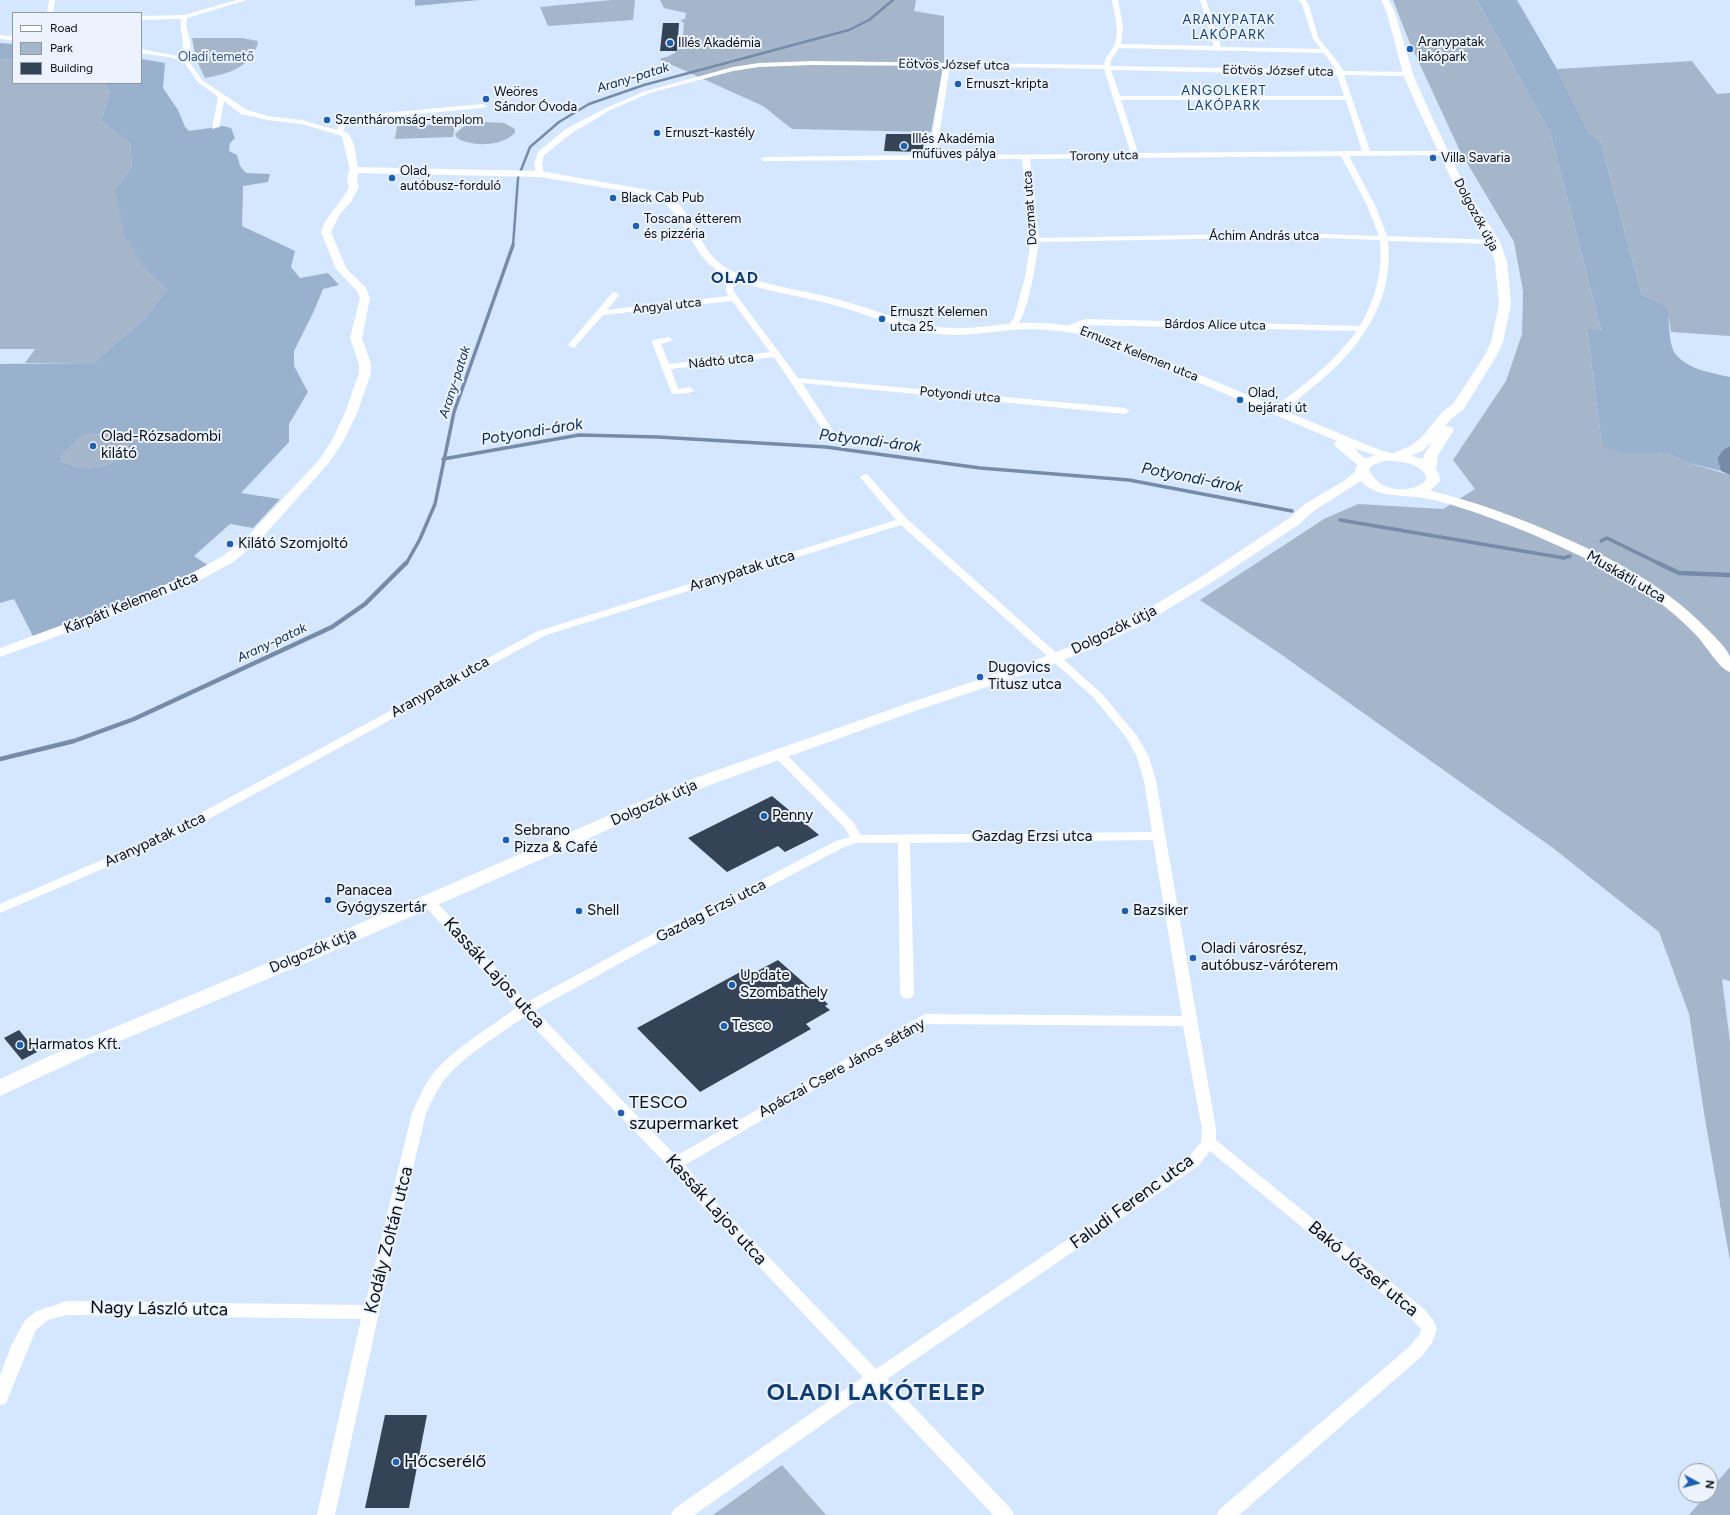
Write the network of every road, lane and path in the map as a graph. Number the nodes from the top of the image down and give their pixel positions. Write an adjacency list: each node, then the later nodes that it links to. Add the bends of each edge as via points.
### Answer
1 (52, 0): 7 (street)
2 (244, 0): 8 (street)
3 (1115, 0): 12 (street, via 1120,30)
4 (1203, 0): 13 (street)
5 (1301, 0): 15 (street, via 1305,3 1316,39)
6 (1385, 0): 20 (main road, Dolgozók útja)
7 (50, 12)
8 (184, 17): 9 (street); 16 (street, via 188,46)
9 (142, 18)
10 (0, 37): 11 (street)
11 (12, 38)
12 (1118, 46): 13 (street); 18 (street, via 1108,59)
13 (1218, 48): 15 (street)
14 (142, 50): 16 (street, via 169,54)
15 (1325, 51): 19 (street)
16 (185, 60): 21 (street, via 200,81)
17 (947, 64): 18 (street, Eötvös József utca); 31 (street); 34 (street, Eötvös József utca, via 812,63 759,65 733,69 648,92 608,109 559,139 541,154)
18 (1107, 68): 19 (street, Eötvös József utca); 22 (street)
19 (1340, 72): 20 (street, Eötvös József utca); 23 (street)
20 (1408, 74): 27 (main road, Dolgozók útja)
21 (220, 96): 25 (street); 26 (street, via 253,115)
22 (1117, 98): 23 (street); 30 (street)
23 (1350, 98): 29 (street)
24 (483, 106): 26 (street, via 352,118 344,122)
25 (215, 127)
26 (340, 131): 35 (street, via 348,138)
27 (1444, 153): 29 (street, Torony utca); 38 (main road, Dolgozók útja, via 1460,187)
28 (1344, 154): 29 (street, Torony utca); 30 (street, Torony utca); 36 (street, via 1369,202)
29 (1367, 154)
30 (1134, 156): 32 (street, Torony utca)
31 (932, 158): 32 (street, Torony utca); 33 (street, Torony utca)
32 (1026, 158): 37 (street, Dozmat utca)
33 (764, 159)
34 (536, 174): 35 (street, Ernuszt Kelemen utca, via 412,171); 39 (street, Ernuszt Kelemen utca, via 643,190 665,197 678,209 709,261 727,273)
35 (353, 175): 66 (street, Kárpáti Kelemen utca, via 354,187 332,217 326,232 341,270 362,290 365,298 356,338 365,364 363,382 351,413 324,461 254,538 228,559 142,600)
36 (1383, 238): 37 (street, Áchim András utca, via 1294,235); 38 (street, Áchim András utca); 45 (street, via 1384,268 1381,285)
37 (1034, 240): 43 (street, Dozmat utca, via 1029,278 1018,318)
38 (1494, 242): 52 (main road, Dolgozók útja, via 1504,287 1505,304 1501,329 1491,354)
39 (744, 279): 41 (street, via 730,286 730,292); 43 (street, Ernuszt Kelemen utca, via 836,302 925,329 963,331)
40 (615, 295): 42 (street, Angyal utca)
41 (735, 298): 42 (street, Angyal utca); 48 (street, Nádtó utca)
42 (600, 313): 47 (street, Angyal utca)
43 (1012, 326): 44 (street, Ernuszt Kelemen utca)
44 (1068, 327): 45 (street, Bárdos Alice utca, via 1086,322); 53 (street, Ernuszt Kelemen utca, via 1103,337)
45 (1364, 329): 53 (street, via 1330,369)
46 (669, 340): 49 (street, via 656,342)
47 (572, 345)
48 (777, 354): 49 (street, Nádtó utca); 50 (street, Nádtó utca)
49 (666, 367): 51 (street, via 676,392)
50 (795, 380): 54 (street, Potyondi utca); 56 (street, Nádtó utca)
51 (689, 390)
52 (1458, 407): 57 (main road, Dolgozók útja, via 1447,415 1428,439 1417,448); 59 (main road, Dolgozók útja, via 1457,415 1431,455)
53 (1274, 410): 55 (street, Ernuszt Kelemen utca)
54 (1125, 411)
55 (1305, 424): 57 (street, Ernuszt Kelemen utca, via 1376,453); 58 (street, Ernuszt Kelemen utca, via 1354,454)
56 (834, 440)
57 (1394, 457): 58 (main road, via 1378,458); 59 (main road, Muskátli utca, via 1416,461)
58 (1363, 469): 61 (main road, via 1365,479); 63 (main road, Dolgozók útja, via 1349,484 1310,507)
59 (1431, 472): 62 (main road, via 1434,481 1430,486); 64 (main road, Muskátli utca, via 1442,484)
60 (865, 477): 65 (street)
61 (1390, 491): 62 (main road, Dolgozók útja); 63 (main road, Dolgozók útja, via 1360,491 1336,498)
62 (1411, 492): 64 (main road, Muskátli utca, via 1443,498)
63 (1303, 514): 67 (main road, Dolgozók útja, via 1165,606 1090,644)
64 (1500, 517): 68 (main road, Muskátli utca, via 1617,568 1655,591 1702,631)
65 (904, 521): 67 (street); 74 (street, Aranypatak utca, via 542,633 168,836)
66 (0, 653)
67 (1054, 658): 69 (main road, Dolgozók útja); 70 (street, Faludi Ferenc utca, via 1098,696 1131,736 1143,757 1150,782)
68 (1730, 667)
69 (780, 755): 72 (street, via 850,826); 73 (main road, Dolgozók útja, via 701,782)
70 (1159, 836): 71 (street, Gazdag Erzsi utca); 77 (street, Faludi Ferenc utca)
71 (904, 838): 72 (street, Gazdag Erzsi utca); 75 (street)
72 (857, 839): 76 (street, Gazdag Erzsi utca, via 840,844 728,903 674,928)
73 (429, 902): 76 (street, Kassák Lajos utca); 78 (main road, Dolgozók útja, via 96,1043)
74 (0, 909)
75 (907, 994)
76 (525, 1009): 80 (street, Kassák Lajos utca); 81 (street, Kodály Zoltán utca, via 452,1063 428,1093 419,1113)
77 (1190, 1021): 79 (street, Faludi Ferenc utca, via 1210,1130); 80 (street, Apáczai Csere János sétány, via 925,1019)
78 (0, 1088)
79 (1208, 1143): 82 (street, Faludi Ferenc utca, via 1193,1162); 87 (street, Bakó József utca, via 1213,1144 1413,1309 1429,1328 1429,1337 1416,1351)
80 (675, 1164): 82 (street, Kassák Lajos utca, via 709,1204)
81 (371, 1312): 83 (street, Nagy László utca, via 67,1308 50,1312 34,1321 25,1335); 84 (street, Kodály Zoltán utca)
82 (874, 1379): 85 (street, Faludi Ferenc utca); 86 (street, Kassák Lajos utca)
83 (0, 1398)
84 (326, 1515)
85 (680, 1515)
86 (1005, 1515)
87 (1226, 1515)

